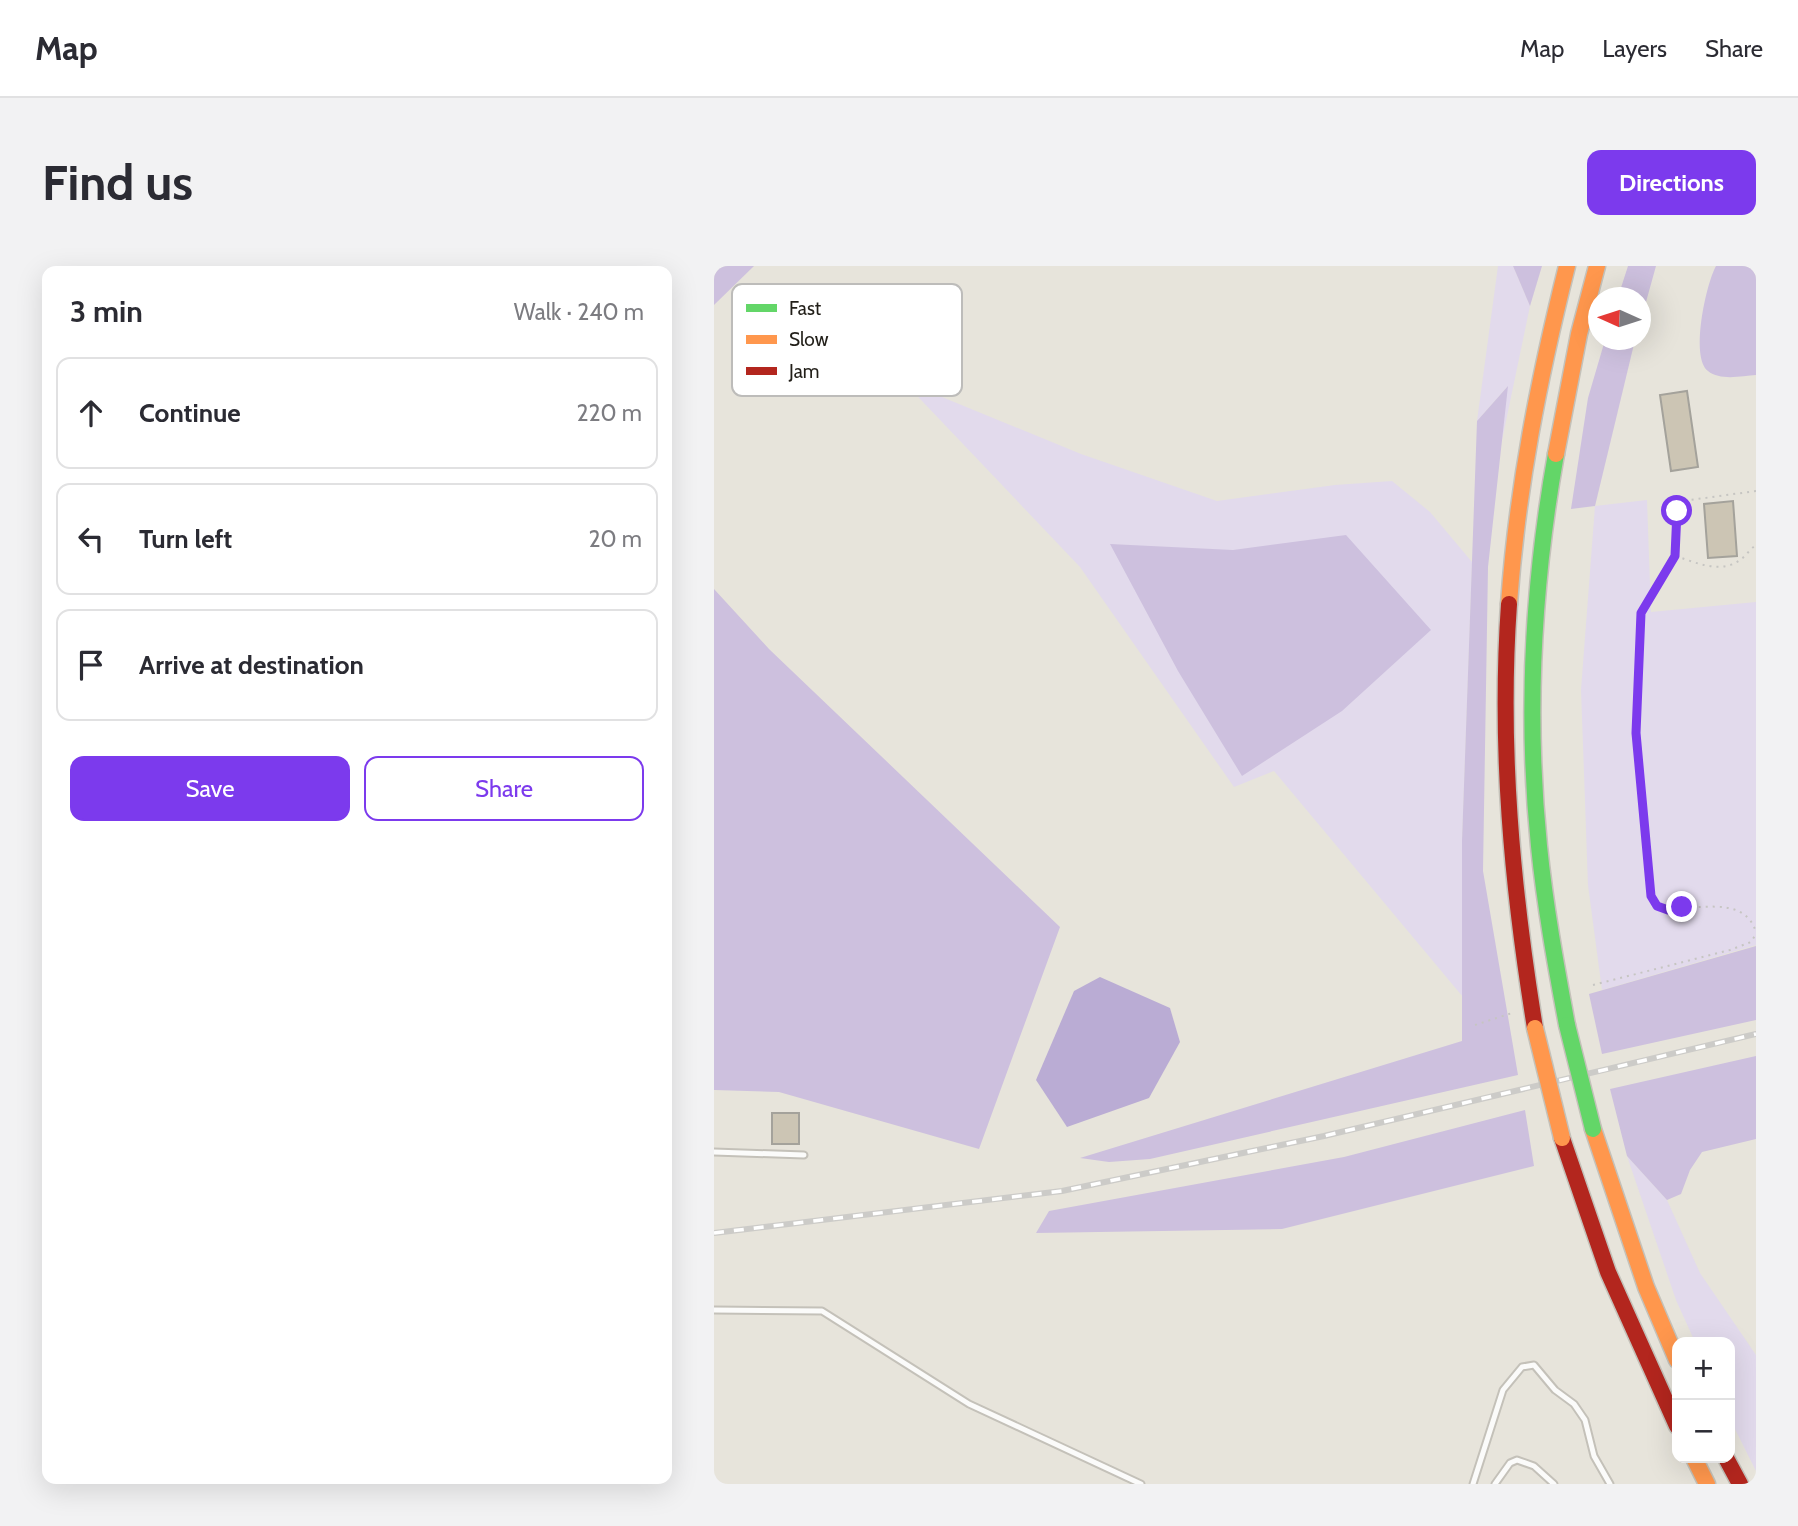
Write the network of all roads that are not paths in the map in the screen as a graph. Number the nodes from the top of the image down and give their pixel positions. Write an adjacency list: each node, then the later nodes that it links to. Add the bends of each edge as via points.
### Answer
1 (1567, 266): 7 (highway, bridge, via 1526,446 1511,561 1504,723 1508,820 1519,933 1535,1028 1562,1138 1608,1272)
2 (1597, 266): 6 (highway, bridge, via 1568,377 1539,568 1534,747 1537,823 1567,1025 1593,1129 1638,1268)
3 (714, 1152): 4 (lane)
4 (804, 1155)
5 (714, 1310): 10 (lane, via 822,1311 969,1404)
6 (1672, 1348)
7 (1672, 1415)
8 (1696, 1463): 15 (highway)
9 (1729, 1463): 16 (highway)
10 (1142, 1484)
11 (1473, 1484): 14 (lane, via 1503,1390 1522,1367 1534,1365 1585,1420 1594,1456)
12 (1495, 1484): 13 (lane, via 1517,1460 1534,1466)
13 (1554, 1484)
14 (1610, 1484)
15 (1707, 1484)
16 (1741, 1484)

